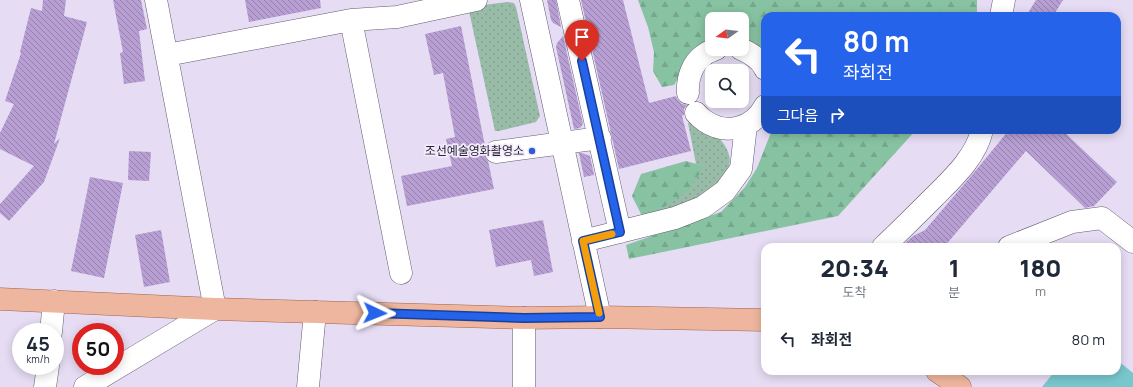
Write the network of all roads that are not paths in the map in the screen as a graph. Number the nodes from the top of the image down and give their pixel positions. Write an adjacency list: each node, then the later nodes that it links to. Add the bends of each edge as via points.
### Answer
1 (156, 0): 10 (street)
2 (476, 0): 7 (street, via 397,17)
3 (531, 0): 16 (street)
4 (568, 0): 15 (street)
5 (1004, 0): 6 (street)
6 (1002, 12)
7 (351, 20): 10 (street); 23 (street)
8 (749, 53): 11 (street)
9 (705, 54): 13 (street, via 692,68 687,84 698,116 712,126 729,129)
10 (167, 55): 26 (street)
11 (761, 63)
12 (761, 113): 13 (street)
13 (746, 126): 18 (street, via 741,169 725,191 703,207 675,218)
14 (981, 134): 21 (street, via 962,168)
15 (600, 138): 16 (street); 18 (street)
16 (562, 144): 17 (street); 19 (street)
17 (496, 152)
18 (620, 232): 19 (street)
19 (583, 241): 28 (street)
20 (1133, 242): 22 (street, via 1102,218 1072,222)
21 (887, 243)
22 (1019, 243)
23 (401, 273)
24 (0, 299): 25 (main road)
25 (54, 301): 26 (main road); 31 (street)
26 (215, 309): 27 (main road); 35 (street)
27 (315, 312): 29 (main road); 36 (street)
28 (600, 317): 29 (main road); 30 (main road)
29 (524, 318): 37 (street)
30 (761, 320)
31 (52, 323)
32 (47, 375): 34 (street)
33 (943, 375): 38 (main road)
34 (45, 387)
35 (85, 387)
36 (308, 387)
37 (524, 387)
38 (960, 387)

